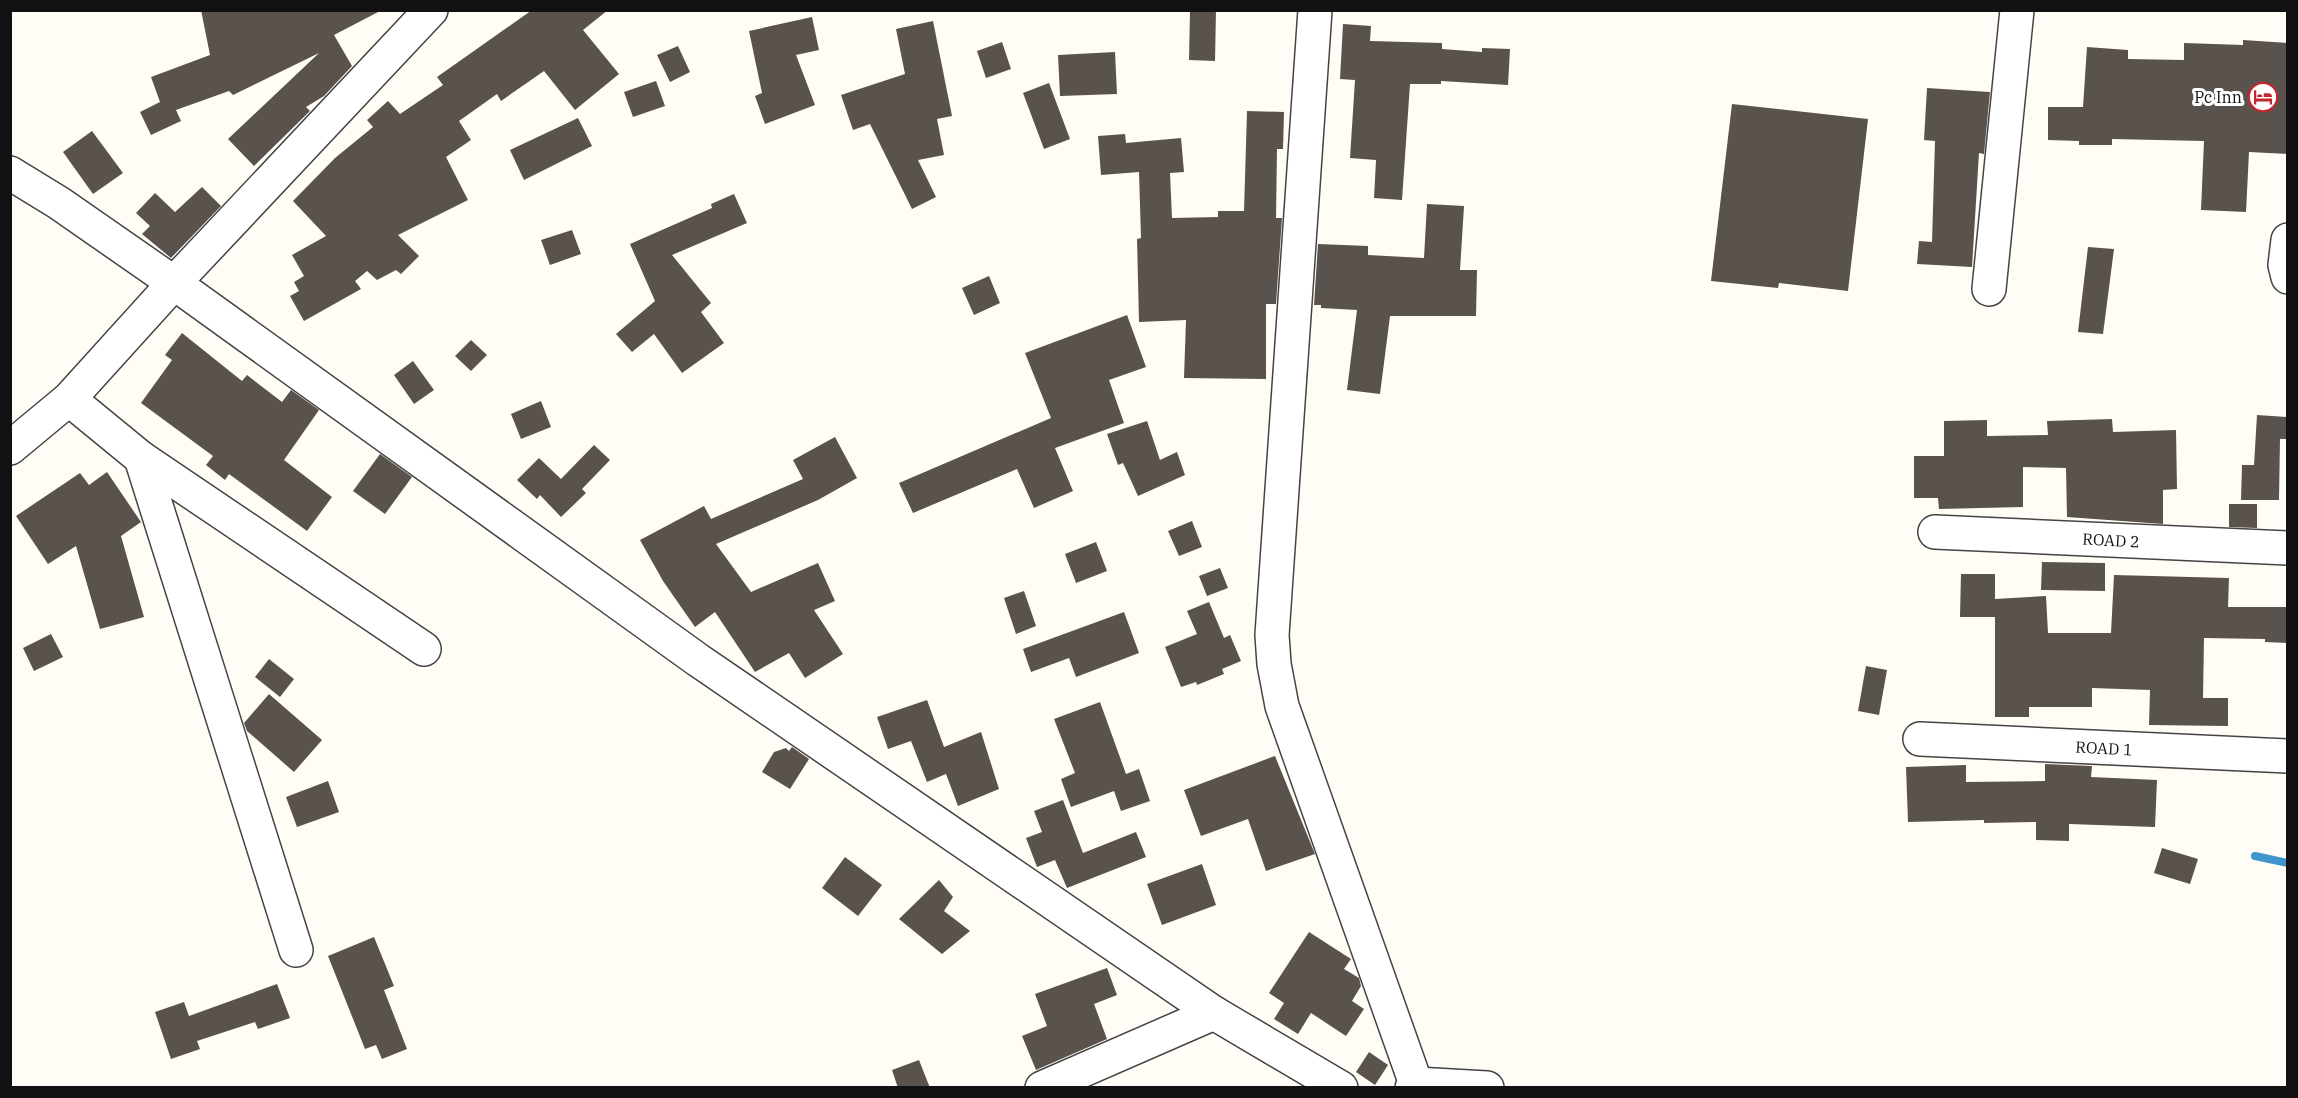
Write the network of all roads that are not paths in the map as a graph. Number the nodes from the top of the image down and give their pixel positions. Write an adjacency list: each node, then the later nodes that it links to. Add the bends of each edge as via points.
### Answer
1 (431, 10): 7 (street)
2 (1315, 10): 19 (street, via 1272,635 1274,664 1282,706)
3 (2017, 10): 8 (street)
4 (10, 173): 7 (street)
5 (2288, 240): 6 (street)
6 (2288, 277)
7 (174, 283): 9 (street); 18 (street, via 698,660)
8 (1989, 289)
9 (69, 399): 10 (street); 11 (street)
10 (10, 448)
11 (141, 458): 14 (street); 17 (street)
12 (1935, 532): 13 (street, ROAD 2)
13 (2288, 548)
14 (424, 648)
15 (1920, 739): 16 (street, ROAD 1)
16 (2288, 756)
17 (296, 950)
18 (1214, 1013): 20 (street); 21 (street)
19 (1414, 1086): 22 (street)
20 (1042, 1088)
21 (1341, 1088)
22 (1487, 1088)

